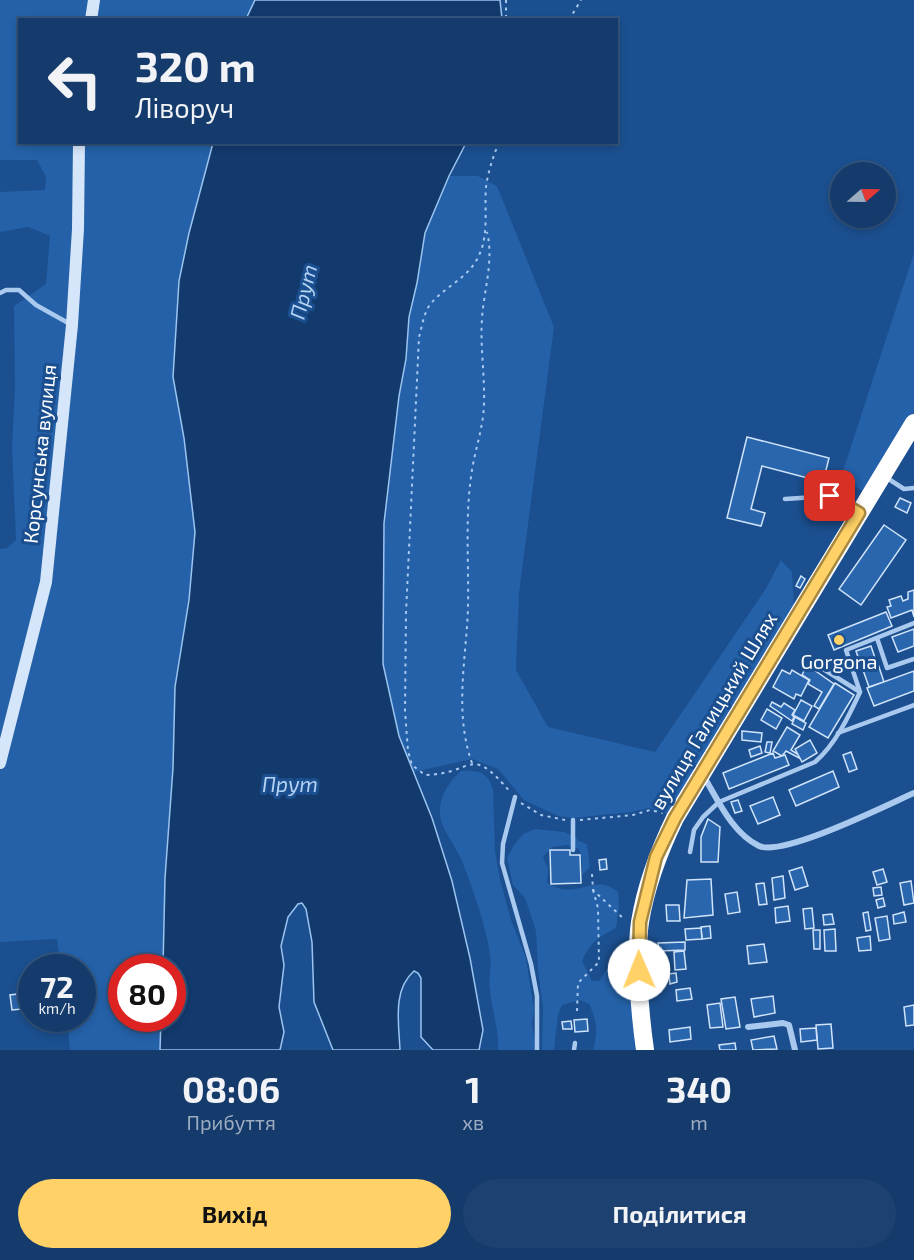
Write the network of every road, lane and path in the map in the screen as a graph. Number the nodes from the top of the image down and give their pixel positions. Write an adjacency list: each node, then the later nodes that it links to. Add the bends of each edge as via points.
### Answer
1 (94, 0): 4 (main road)
2 (506, 0): 5 (path)
3 (581, 0): 6 (path)
4 (91, 18)
5 (506, 18)
6 (570, 18)
7 (79, 144): 11 (main road, Корсунська вулиця)
8 (498, 144): 9 (path, via 486,187)
9 (486, 229): 25 (path, via 490,249 482,320 484,405 471,476 462,721); 25 (path, via 476,262 430,305 423,318 406,614 405,711 412,765 425,775 436,775)
10 (0, 292): 11 (lane, via 19,290 36,305)
11 (72, 325): 24 (main road, Корсунська вулиця, via 46,582)
12 (914, 423): 13 (highway, вулиця Галицький Шлях)
13 (882, 475): 14 (lane, via 904,489); 16 (highway, вулиця Галицький Шлях)
14 (914, 488)
15 (784, 499): 16 (lane, via 830,496)
16 (859, 513): 26 (highway, вулиця Галицький Шлях)
17 (914, 622): 18 (lane)
18 (877, 638): 19 (lane, via 887,668); 21 (lane, via 846,650)
19 (914, 659)
20 (812, 662): 21 (lane)
21 (860, 692): 23 (lane)
22 (914, 705): 23 (lane)
23 (837, 734): 29 (lane, via 815,762)
24 (0, 763)
25 (472, 763): 28 (path, via 495,773)
26 (702, 774): 29 (street); 30 (highway, вулиця Галицький Шлях)
27 (914, 794): 29 (street, via 804,840 775,848 762,847 742,834)
28 (515, 797): 31 (path, via 541,815); 40 (lane, via 502,863 537,996)
29 (719, 802): 33 (lane, via 694,830)
30 (675, 818): 31 (path, via 650,810); 36 (highway, вулиця Галицький Шлях, via 656,857)
31 (573, 820): 32 (lane)
32 (573, 850)
33 (690, 852)
34 (592, 874): 35 (path)
35 (593, 890): 36 (path, via 625,920); 37 (path, via 598,908 600,962 578,982)
36 (640, 922): 42 (highway, вулиця Галицький Шлях, via 638,950)
37 (577, 1011)
38 (748, 1027): 43 (street, via 789,1025)
39 (575, 1043): 41 (lane)
40 (537, 1050)
41 (574, 1050)
42 (645, 1050)
43 (795, 1050)

